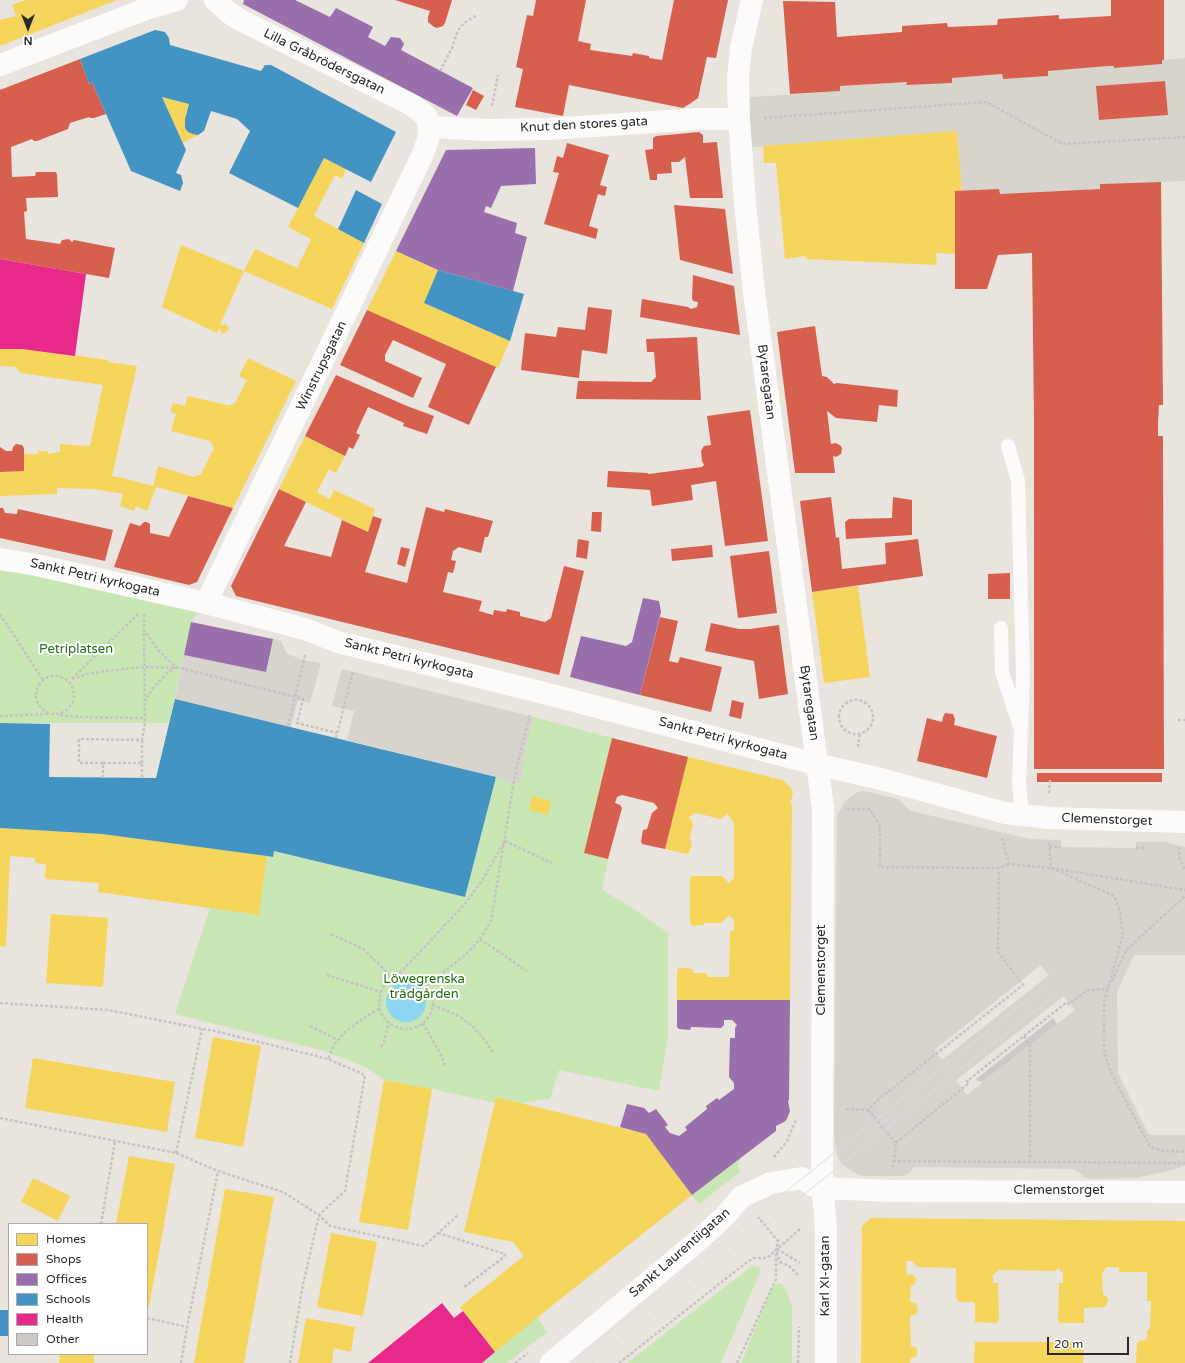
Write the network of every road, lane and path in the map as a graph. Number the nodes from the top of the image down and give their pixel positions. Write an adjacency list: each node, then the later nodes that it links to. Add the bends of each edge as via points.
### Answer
1 (177, 0): 5 (street, via 146,9)
2 (215, 0): 9 (street, Lilla Gråbrödersgatan, via 240,20 412,105 426,116)
3 (752, 0): 8 (street, Bytaregatan, via 739,62)
4 (477, 15): 6 (path, via 458,30)
5 (0, 65)
6 (440, 71)
7 (498, 75): 10 (path)
8 (739, 119): 10 (street, Knut den stores gata); 11 (path, via 986,102 1063,144); 43 (street, Bytaregatan, via 754,292)
9 (429, 127): 10 (street, Knut den stores gata); 14 (street, Winstrupsgatan, via 428,140 422,156)
10 (487, 130)
11 (1185, 137)
12 (1008, 446): 35 (lane, via 1018,481 1023,675)
13 (0, 559): 14 (street, Sankt Petri kyrkogata)
14 (206, 603): 43 (street, Sankt Petri kyrkogata, via 305,629 338,642)
15 (0, 614): 23 (path)
16 (1001, 628): 35 (lane, via 1002,672)
17 (144, 630): 20 (path); 21 (path, via 158,650); 22 (path, via 143,611)
18 (305, 654): 25 (path)
19 (354, 665): 36 (path)
20 (144, 667): 21 (path); 22 (path, via 105,671); 26 (path)
21 (176, 668): 25 (path); 26 (path, via 168,672 153,688)
22 (72, 679): 24 (path)
23 (43, 680): 24 (path, via 56,676); 28 (path, via 37,689 36,700 44,712)
24 (69, 682): 29 (path, via 73,688 74,699 68,709)
25 (295, 697): 34 (path); 36 (path, via 303,699 297,723)
26 (145, 702): 31 (path)
27 (532, 710): 52 (path, via 516,769)
28 (51, 714): 29 (path); 30 (path)
29 (58, 714): 31 (path)
30 (0, 716)
31 (145, 718): 39 (path)
32 (1178, 720): 33 (path)
33 (1185, 720)
34 (288, 726)
35 (1021, 730): 49 (lane, via 1019,782)
36 (337, 733): 38 (path)
37 (860, 733): 37 (path, via 865,732 872,723 872,712 866,703 855,700 845,704 840,719 844,729 854,734); 40 (path)
38 (336, 738)
39 (142, 740): 41 (path, via 79,739 79,762); 42 (path)
40 (858, 750)
41 (103, 762): 42 (path); 44 (path)
42 (142, 763): 45 (path)
43 (816, 764): 49 (street, Clemenstorget); 97 (street, Clemenstorget, via 823,808)
44 (103, 778)
45 (142, 778)
46 (1050, 780): 47 (path)
47 (1049, 796)
48 (841, 809): 58 (path, via 870,809 880,826 880,867)
49 (1014, 815): 50 (street, Clemenstorget); 57 (path, via 1001,831)
50 (1185, 822)
51 (1049, 840): 54 (path)
52 (505, 841): 56 (path); 64 (path, via 491,921); 67 (path, via 465,904)
53 (1178, 845): 60 (path)
54 (1049, 847): 55 (path); 59 (path)
55 (1061, 847)
56 (552, 863)
57 (1009, 864): 58 (path); 59 (path)
58 (998, 868): 86 (path, via 998,952 1023,984)
59 (1051, 868): 61 (path); 70 (path, via 1114,896 1120,911 1123,935)
60 (1185, 870)
61 (1185, 890)
62 (1185, 896): 70 (path, via 1126,950)
63 (331, 934): 68 (path, via 363,950)
64 (480, 939): 65 (path); 69 (path, via 464,956)
65 (527, 971)
66 (327, 975): 71 (path)
67 (396, 977): 68 (path); 69 (path, via 413,976)
68 (392, 980): 71 (path)
69 (426, 984): 73 (path, via 432,994)
70 (1108, 990): 79 (path, via 1087,990 1069,1004 1067,1002); 90 (path, via 1104,1002 1104,1052 1111,1073 1149,1145 1165,1152)
71 (381, 992): 74 (path)
72 (0, 1003): 78 (path, via 108,1010)
73 (433, 1004): 76 (path, via 430,1014); 82 (path, via 459,1016 484,1039)
74 (380, 1008): 75 (path); 80 (path, via 350,1028)
75 (388, 1022): 76 (path, via 403,1029 414,1028); 81 (path)
76 (423, 1023): 84 (path)
77 (310, 1026): 80 (path)
78 (202, 1029): 83 (path); 91 (path)
79 (1024, 1036): 89 (path, via 967,1081 969,1083); 93 (path, via 1030,1046)
80 (338, 1040): 83 (path)
81 (381, 1047)
82 (493, 1053)
83 (328, 1059): 102 (path, via 365,1076 345,1191)
84 (445, 1066)
85 (840, 1109): 86 (path)
86 (868, 1110): 89 (path)
87 (0, 1118): 88 (path)
88 (115, 1142): 91 (path); 103 (path)
89 (896, 1143): 92 (path)
90 (1185, 1152)
91 (176, 1153): 96 (path)
92 (893, 1162): 93 (path); 95 (path)
93 (1030, 1162): 94 (path)
94 (1185, 1163)
95 (893, 1169)
96 (218, 1172): 102 (path, via 283,1192); 110 (path)
97 (822, 1188): 98 (street, Clemenstorget, via 893,1191); 99 (street, Sankt Laurentiigatan, via 802,1178 771,1183); 101 (street, Karl XI-gatan)
98 (1185, 1192)
99 (741, 1197): 105 (path, via 778,1241); 113 (street, Sankt Laurentiigatan, via 700,1239)
100 (459, 1214): 104 (path)
101 (825, 1214): 105 (path, via 812,1224 801,1227); 117 (street, Karl XI-gatan)
102 (319, 1215): 104 (path, via 330,1226 424,1246); 112 (path, via 302,1289)
103 (101, 1223)
104 (438, 1233): 107 (path, via 505,1254)
105 (776, 1249): 106 (path, via 780,1262 800,1275); 114 (path, via 767,1258 754,1258 747,1262); 115 (path, via 776,1279)
106 (799, 1282)
107 (463, 1288)
108 (148, 1318): 110 (path)
109 (799, 1324): 116 (path)
110 (187, 1327): 111 (path)
111 (181, 1363)
112 (290, 1363)
113 (551, 1363)
114 (619, 1363)
115 (737, 1363)
116 (798, 1363)
117 (826, 1363)

